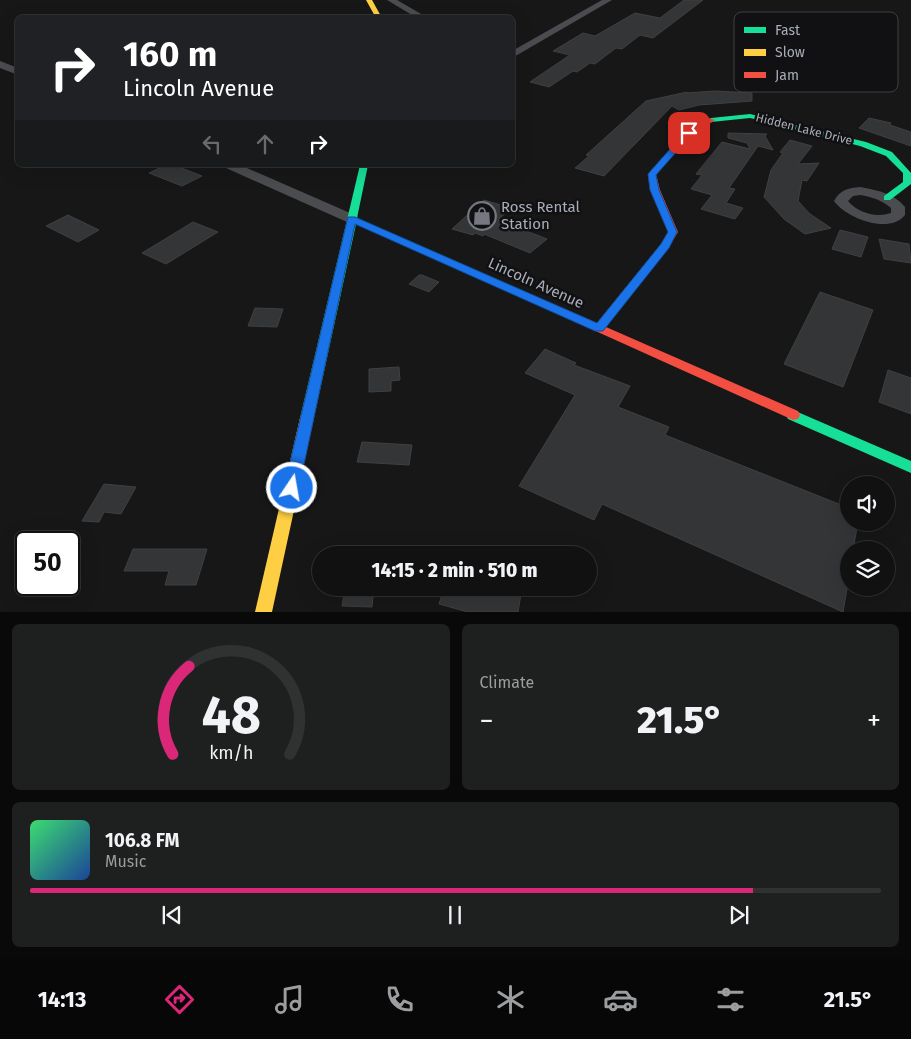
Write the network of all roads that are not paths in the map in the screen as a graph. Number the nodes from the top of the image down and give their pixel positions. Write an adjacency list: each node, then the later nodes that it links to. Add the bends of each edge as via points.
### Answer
1 (369, 0): 4 (street)
2 (391, 0): 5 (street)
3 (608, 0): 6 (street)
4 (377, 15)
5 (418, 15)
6 (515, 53)
7 (0, 64): 8 (street)
8 (15, 71)
9 (235, 167): 12 (street, Lincoln Avenue)
10 (364, 167): 12 (street)
11 (887, 198): 13 (street, Hidden Lake Drive, via 906,183 907,173 889,154 834,136 750,116 713,119 700,124 652,174 672,232)
12 (352, 219): 13 (street, Lincoln Avenue); 15 (street)
13 (599, 328): 14 (street, Lincoln Avenue)
14 (911, 467)
15 (263, 612)

